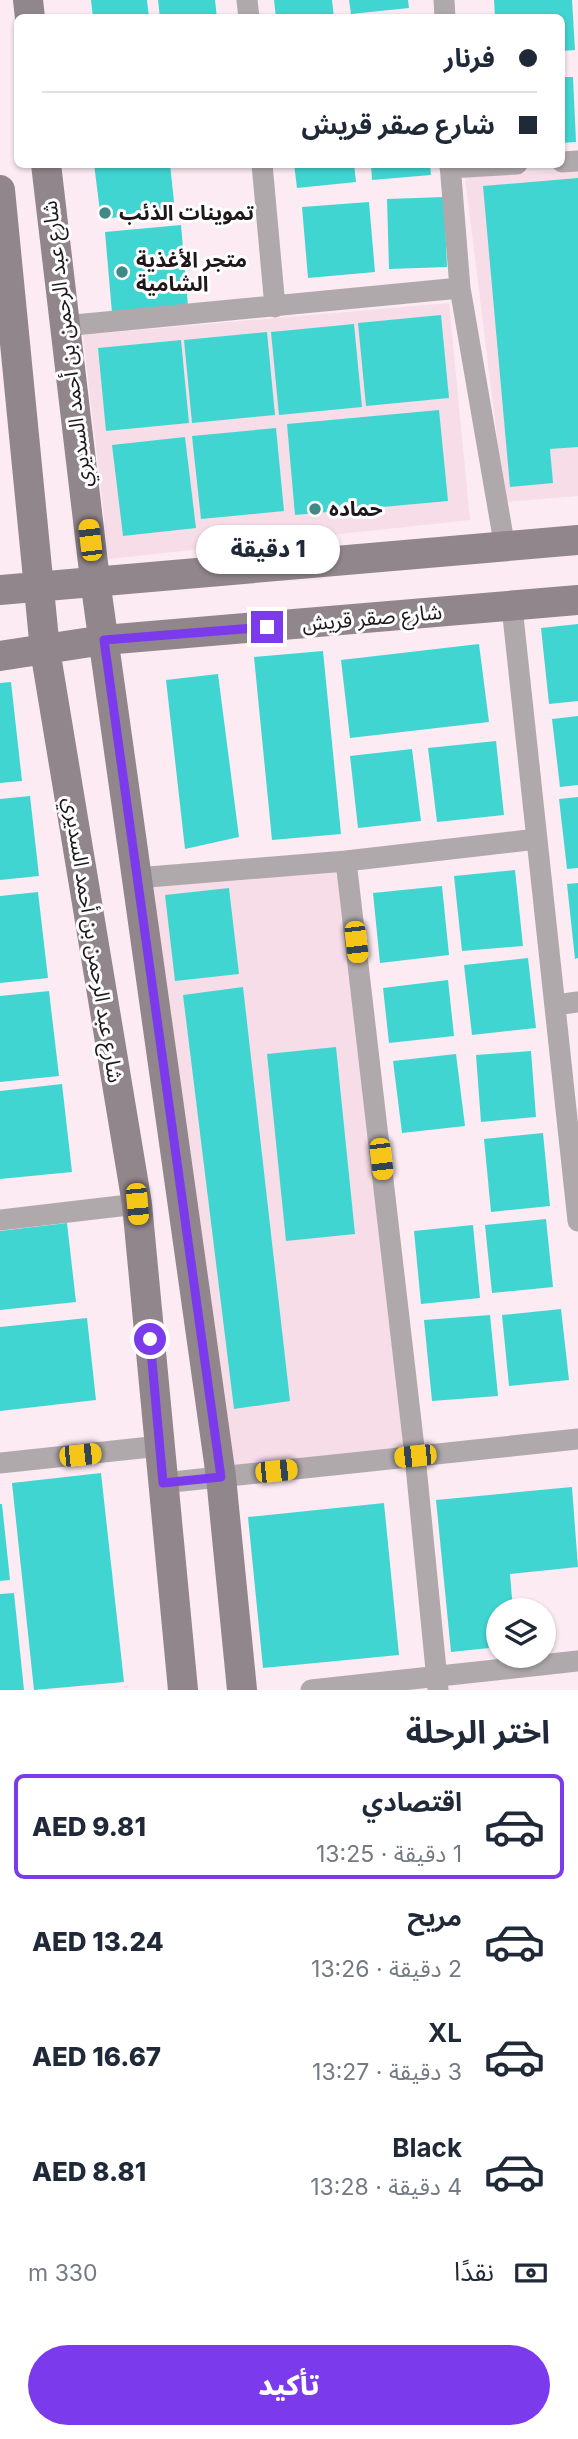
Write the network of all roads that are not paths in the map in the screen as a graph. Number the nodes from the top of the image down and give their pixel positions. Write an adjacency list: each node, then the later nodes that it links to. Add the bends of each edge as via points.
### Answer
1 (46, 168): 7 (street, شارع عبد الرحمن بن أحمد السديري)
2 (262, 168): 6 (street)
3 (450, 168): 5 (street)
4 (0, 190): 11 (street, شارع عبد الرحمن بن أحمد السديري)
5 (460, 288): 6 (street); 9 (street)
6 (275, 307): 7 (street)
7 (64, 326): 10 (street, شارع عبد الرحمن بن أحمد السديري)
8 (578, 540): 9 (street)
9 (505, 548): 10 (street)
10 (95, 580): 11 (street); 15 (street, شارع عبد الرحمن بن أحمد السديري)
11 (40, 588): 12 (street); 16 (street, شارع عبد الرحمن بن أحمد السديري)
12 (0, 590)
13 (578, 600): 14 (street, شارع صقر قريش)
14 (512, 607): 15 (street, شارع صقر قريش); 18 (street)
15 (104, 640): 16 (street, شارع صقر قريش); 20 (street, شارع عبد الرحمن بن أحمد السديري)
16 (45, 650): 17 (street, شارع صقر قريش); 23 (street, شارع عبد الرحمن بن أحمد السديري)
17 (0, 656)
18 (537, 839): 19 (street); 22 (street)
19 (346, 861): 20 (street); 28 (street)
20 (136, 878): 30 (street, شارع عبد الرحمن بن أحمد السديري)
21 (578, 1002): 22 (street)
22 (555, 1005): 24 (street)
23 (137, 1204): 25 (street); 27 (street, شارع عبد الرحمن بن أحمد السديري)
24 (578, 1213)
25 (0, 1220)
26 (578, 1439): 28 (street)
27 (160, 1446): 29 (street); 31 (street, شارع عبد الرحمن بن أحمد السديري)
28 (415, 1456): 30 (street); 33 (street)
29 (0, 1463)
30 (221, 1477): 31 (street); 35 (street, شارع عبد الرحمن بن أحمد السديري)
31 (163, 1483): 34 (street, شارع عبد الرحمن بن أحمد السديري)
32 (578, 1661): 33 (street)
33 (438, 1683): 36 (street)
34 (183, 1690)
35 (242, 1690)
36 (311, 1690)

